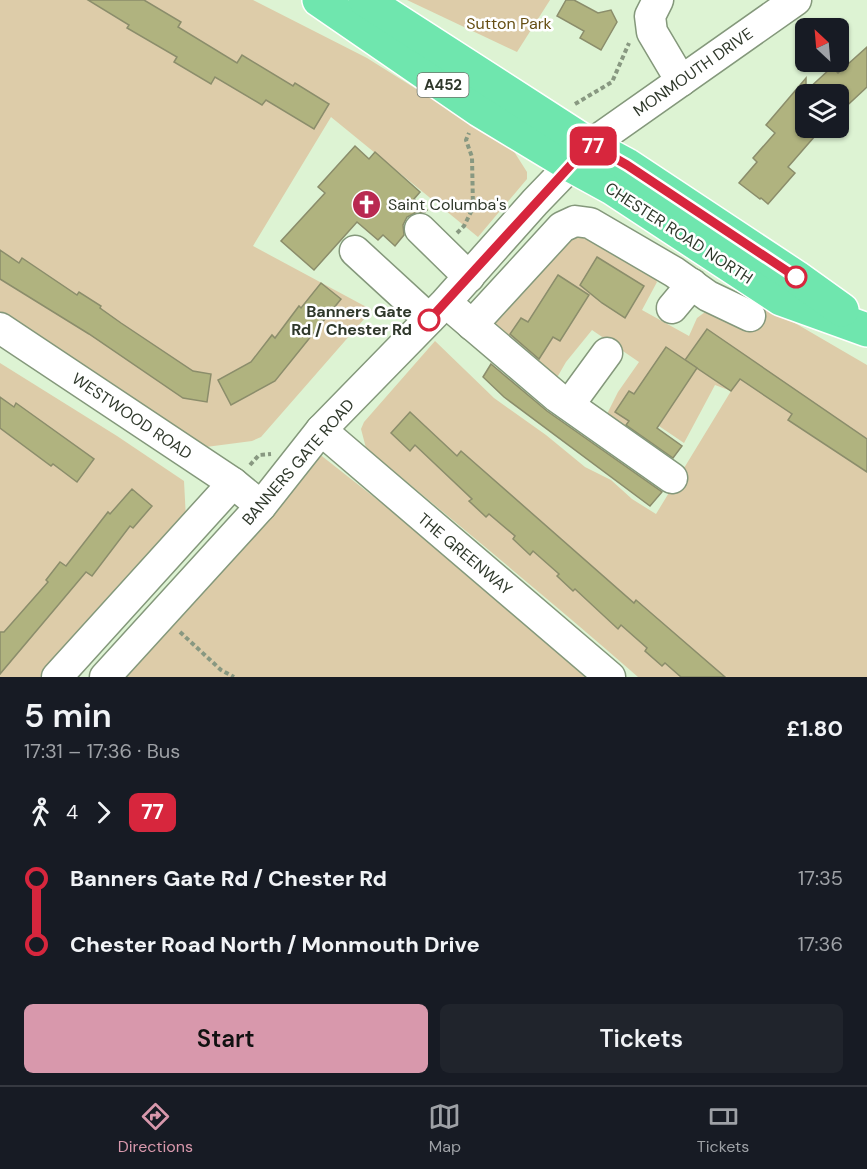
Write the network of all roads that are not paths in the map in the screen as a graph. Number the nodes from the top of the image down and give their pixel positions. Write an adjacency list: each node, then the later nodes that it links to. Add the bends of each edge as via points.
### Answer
1 (319, 0): 6 (highway, CHESTER ROAD NORTH / A452, via 479,110)
2 (366, 0): 6 (highway, CHESTER ROAD NORTH / A452)
3 (658, 0): 5 (street, via 650,16 652,32)
4 (787, 2): 5 (street, MONMOUTH DRIVE)
5 (681, 81): 6 (street, MONMOUTH DRIVE)
6 (580, 155): 9 (street, BANNERS GATE ROAD); 16 (highway, CHESTER ROAD NORTH / A452, via 612,188 781,299)
7 (420, 229): 9 (street)
8 (356, 251): 12 (street)
9 (469, 277): 12 (street, BANNERS GATE ROAD)
10 (692, 284): 11 (street); 13 (street); 14 (street, via 590,223 576,221 562,227)
11 (672, 308)
12 (437, 311): 14 (street); 19 (street, BANNERS GATE ROAD)
13 (750, 316)
14 (472, 325): 18 (street)
15 (0, 328): 21 (street, WESTWOOD ROAD)
16 (867, 329)
17 (607, 352): 18 (street)
18 (569, 405): 20 (street)
19 (321, 430): 22 (street, BANNERS GATE ROAD); 25 (street, THE GREENWAY)
20 (672, 478)
21 (233, 483): 22 (street, WESTWOOD ROAD); 23 (street)
22 (261, 506): 24 (street, BANNERS GATE ROAD)
23 (57, 677)
24 (105, 677)
25 (610, 677)

